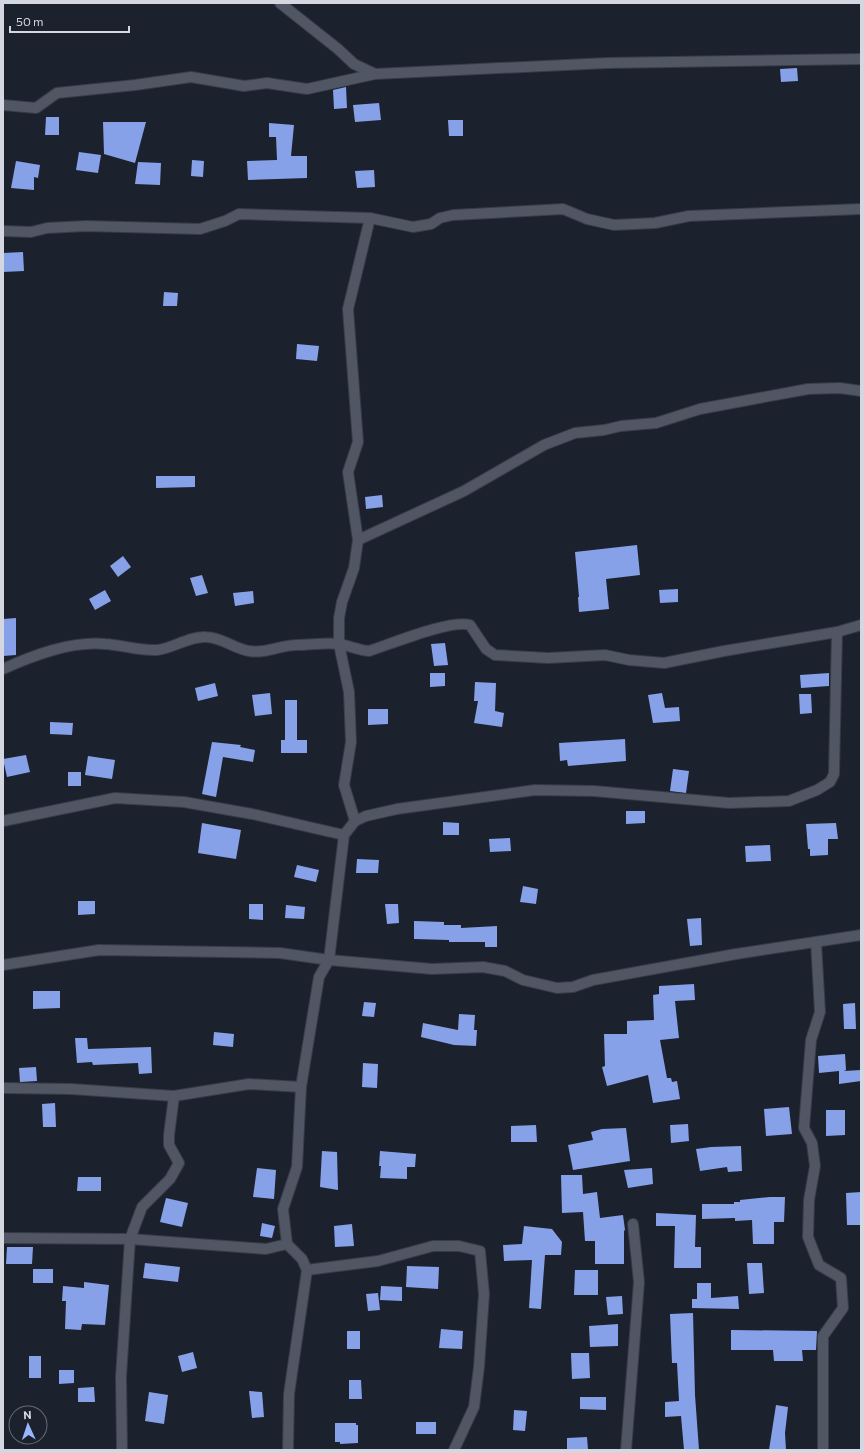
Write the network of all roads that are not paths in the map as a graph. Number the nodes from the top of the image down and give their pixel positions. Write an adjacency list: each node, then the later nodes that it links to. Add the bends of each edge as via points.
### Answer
1 (280, 3): 3 (street, via 354,64)
2 (861, 59): 3 (street, via 607,64)
3 (375, 74): 4 (street, via 307,89 267,83 244,86 191,77 57,93 36,108)
4 (3, 105)
5 (861, 209): 6 (street, via 689,216 655,223 614,225 587,219 563,208 454,215 440,218 431,224 413,227)
6 (370, 218): 7 (street, via 239,214 200,229 86,226 47,228 31,232); 9 (street, via 348,309 358,442 348,472)
7 (3, 231)
8 (861, 391): 9 (street, via 840,388 808,389 700,409 656,423 575,433 544,445 464,491)
9 (358, 540): 12 (street, via 354,568 339,618)
10 (861, 626): 11 (street)
11 (837, 632): 12 (street, via 664,663 605,655 548,658 494,655 486,649 468,624 438,628 369,651); 15 (street, via 834,774 830,782 789,801 729,803 594,791 534,790 396,808)
12 (339, 644): 13 (street, via 285,646 265,652 248,651 206,636 158,650 105,644 73,646); 15 (street, via 349,692 351,742 344,785)
13 (3, 669)
14 (3, 821): 16 (street, via 116,798 184,802 252,814)
15 (355, 821): 16 (street)
16 (344, 836): 19 (street)
17 (861, 935): 18 (street)
18 (816, 942): 19 (street, via 736,954 557,988 531,982 505,971 483,967 432,969); 33 (street, via 820,1012 811,1040 804,1128 812,1143 815,1166 809,1200 808,1237 819,1265 841,1278 843,1308 823,1336)
19 (329, 960): 20 (street, via 280,953 99,950); 21 (street, via 319,977)
20 (3, 965)
21 (301, 1087): 23 (street, via 250,1084); 27 (street, via 296,1167 283,1209)
22 (3, 1088): 23 (street, via 70,1089)
23 (174, 1096): 26 (street, via 169,1135 170,1145 179,1163 170,1179 142,1207)
24 (633, 1224): 32 (street, via 639,1282)
25 (3, 1238): 26 (street)
26 (130, 1239): 27 (street, via 266,1249); 29 (street, via 121,1377)
27 (287, 1244): 28 (street, via 302,1259)
28 (307, 1270): 30 (street, via 289,1394); 31 (street, via 378,1261 433,1246 459,1246 480,1250 484,1294 474,1407)
29 (122, 1450)
30 (288, 1450)
31 (454, 1450)
32 (626, 1450)
33 (823, 1450)

